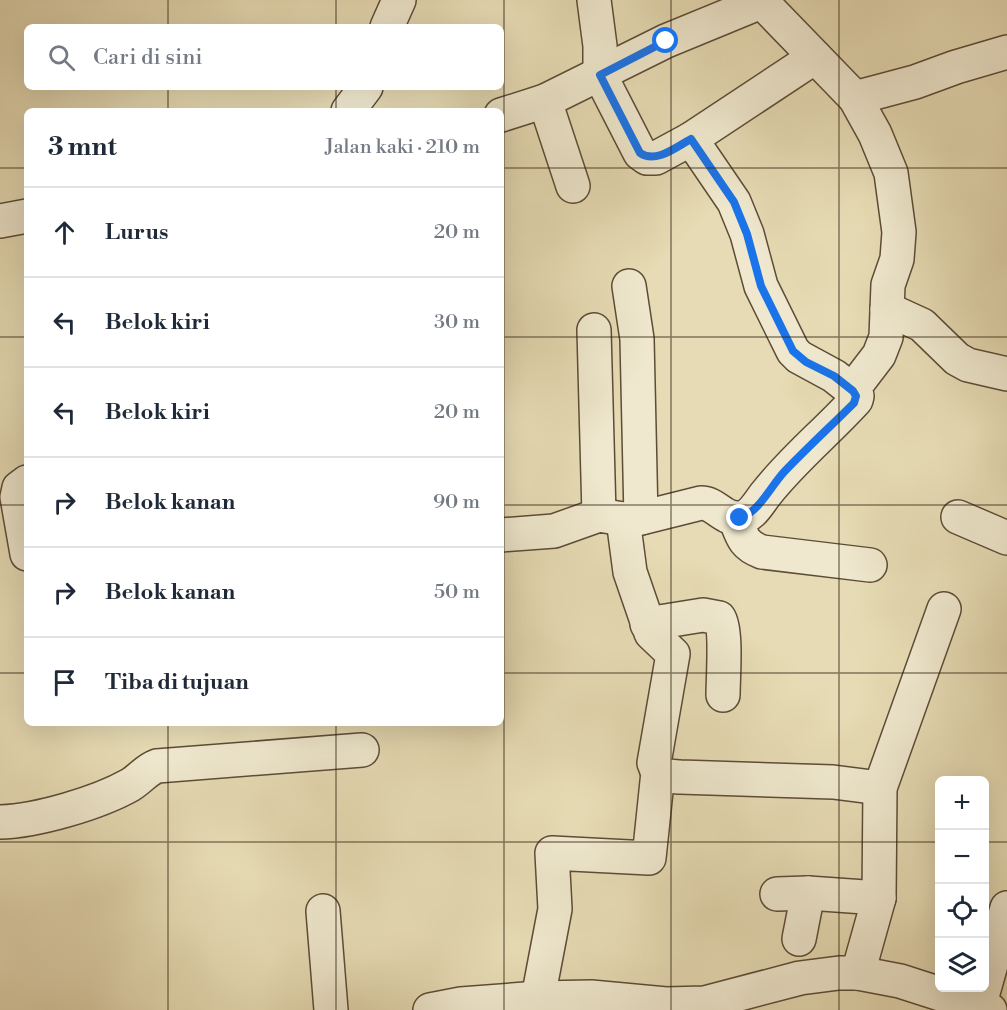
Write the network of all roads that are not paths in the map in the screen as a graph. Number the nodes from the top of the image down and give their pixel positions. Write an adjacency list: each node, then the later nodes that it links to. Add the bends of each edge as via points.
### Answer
1 (399, 0): 4 (street)
2 (594, 0): 7 (street)
3 (760, 1): 6 (street); 7 (street, via 666,41)
4 (388, 24)
5 (1007, 52): 9 (street)
6 (815, 57): 9 (street); 13 (street)
7 (600, 75): 10 (street); 13 (street, via 640,153 647,158 656,158)
8 (364, 90): 11 (street)
9 (855, 98): 18 (street, via 887,162 896,196 899,243 888,285)
10 (545, 101): 12 (street); 14 (street)
11 (350, 108)
12 (504, 114)
13 (691, 139): 21 (street, via 734,202 761,286 793,351)
14 (573, 186)
15 (24, 217): 16 (street)
16 (0, 221)
17 (629, 286): 23 (street, via 637,339)
18 (887, 309): 20 (street, via 922,325 957,359); 21 (street, via 885,343)
19 (594, 330): 23 (street)
20 (1007, 374)
21 (853, 391): 25 (street, via 857,398 854,403 784,472 751,512)
22 (24, 484): 27 (street, via 17,497)
23 (621, 517): 25 (street, via 705,503); 26 (street, via 554,531); 33 (street, via 630,572)
24 (958, 517): 28 (street)
25 (735, 518): 31 (street, via 744,542 762,552)
26 (504, 535)
27 (24, 538)
28 (1007, 538)
29 (24, 556): 30 (street)
30 (0, 558)
31 (870, 565)
32 (944, 609): 37 (street)
33 (648, 624): 34 (street, via 703,615 719,618 723,634); 36 (street, via 655,638 673,654 654,763)
34 (723, 695)
35 (362, 750): 38 (street, via 157,766 133,784 101,798 42,816)
36 (658, 772): 37 (street, via 665,776 833,782); 44 (street, via 649,858 552,853 555,909)
37 (880, 788): 39 (street)
38 (0, 822)
39 (879, 898): 42 (street, via 792,893); 43 (street)
40 (1007, 908): 47 (street)
41 (322, 911): 48 (street)
42 (799, 939)
43 (858, 973): 45 (street, via 800,978); 47 (street, via 900,981)
44 (538, 998): 46 (street); 49 (street)
45 (759, 1000): 46 (street, via 687,1005)
46 (591, 1003)
47 (985, 1008)
48 (331, 1010)
49 (430, 1010)

